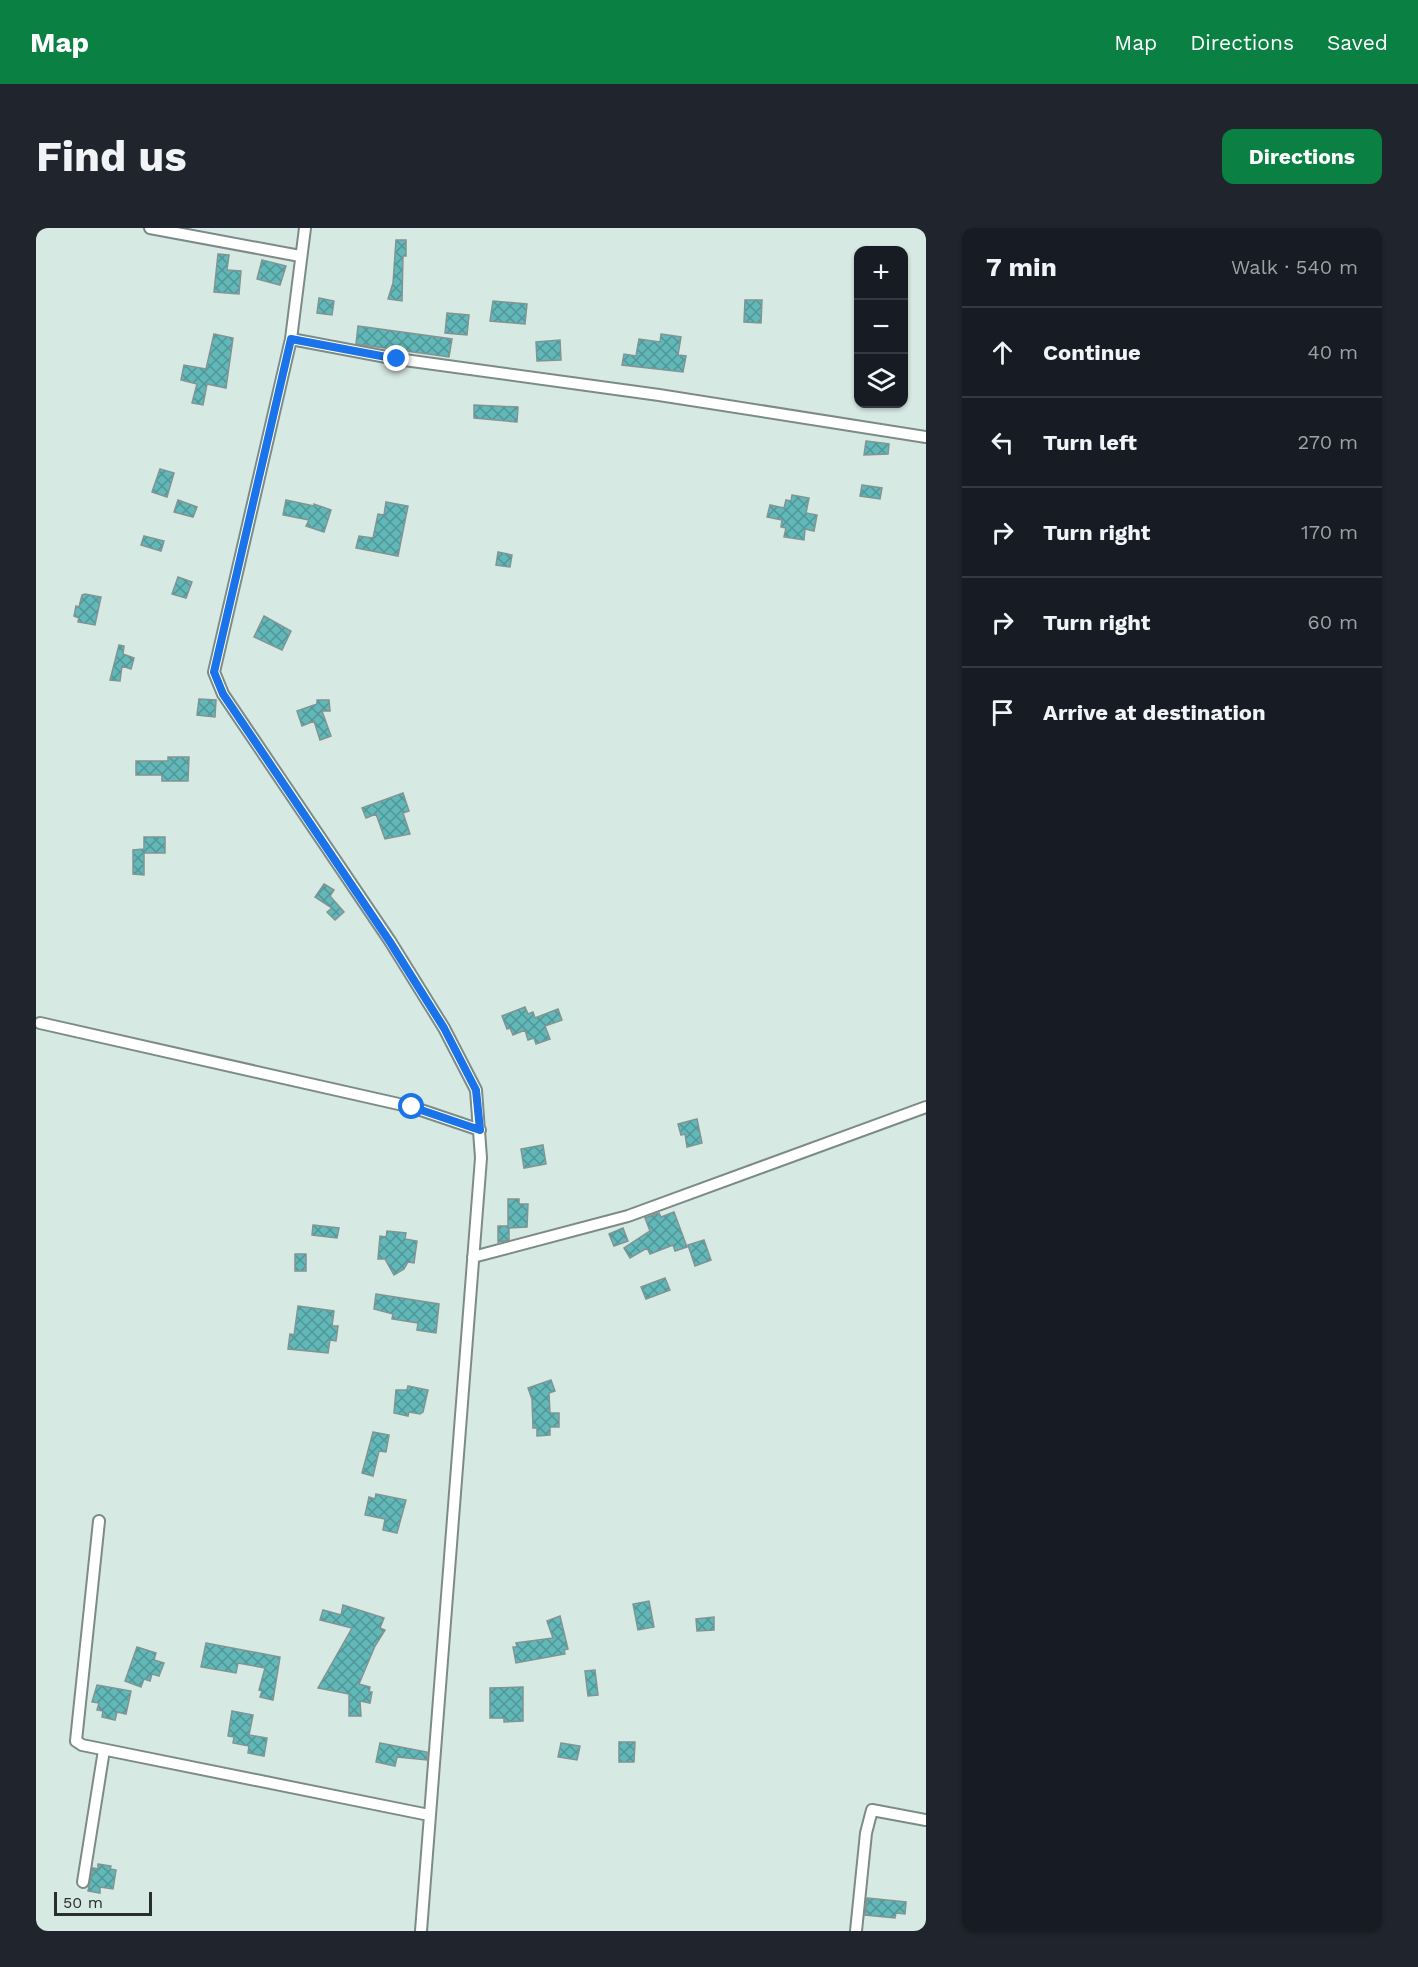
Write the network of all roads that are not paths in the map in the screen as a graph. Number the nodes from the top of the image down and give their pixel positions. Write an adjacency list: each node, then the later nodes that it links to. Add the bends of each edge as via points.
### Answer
1 (150, 228): 3 (street)
2 (305, 228): 3 (street)
3 (300, 256): 4 (street)
4 (291, 339): 5 (street, via 397,359); 8 (street, via 214,672 223,694 444,1028 476,1090)
5 (926, 437)
6 (40, 1023): 8 (street, via 412,1107)
7 (926, 1107): 9 (street, via 628,1216)
8 (480, 1130): 9 (street)
9 (473, 1257): 12 (street)
10 (99, 1521): 11 (street, via 76,1741)
11 (104, 1750): 12 (street); 14 (street)
12 (429, 1815): 15 (street)
13 (926, 1820): 16 (street, via 872,1809)
14 (83, 1882)
15 (421, 1931)
16 (856, 1931)

